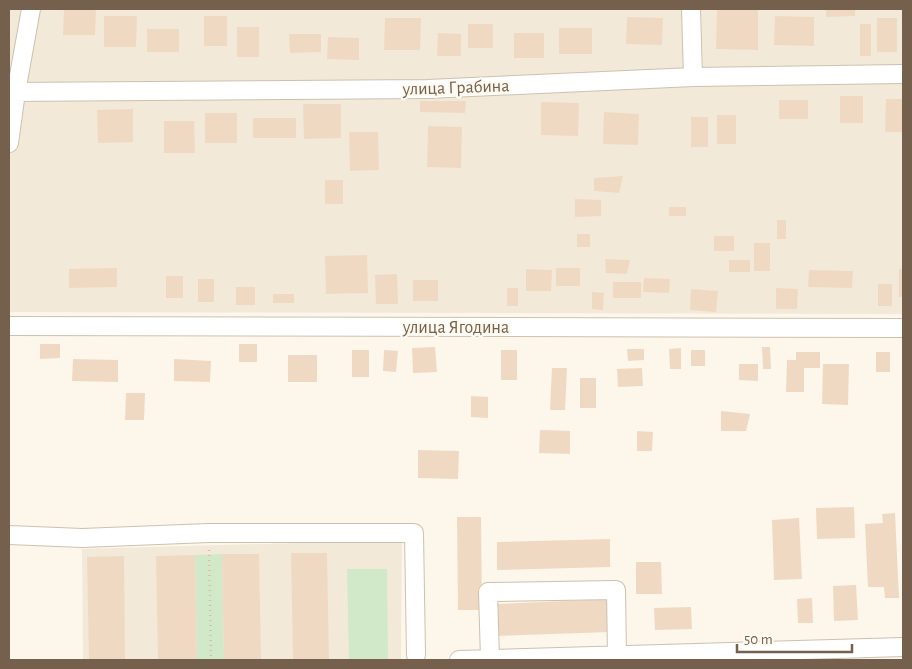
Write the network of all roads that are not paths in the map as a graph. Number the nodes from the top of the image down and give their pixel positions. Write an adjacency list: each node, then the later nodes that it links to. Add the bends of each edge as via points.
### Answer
1 (31, 9): 5 (street)
2 (691, 9): 4 (street)
3 (903, 74): 4 (street, улица Грабина)
4 (693, 77): 5 (street, улица Грабина, via 428,89)
5 (12, 92): 6 (street)
6 (9, 143)
7 (9, 326): 8 (street, улица Ягодина)
8 (903, 328)
9 (9, 535): 11 (street, via 82,538 209,533 414,532)
10 (903, 647): 13 (street)
11 (416, 655)
12 (617, 655): 14 (street); 15 (street); 15 (street, via 616,590 488,592)
13 (878, 655): 14 (street)
14 (648, 657)
15 (490, 659): 16 (street)
16 (459, 660)

